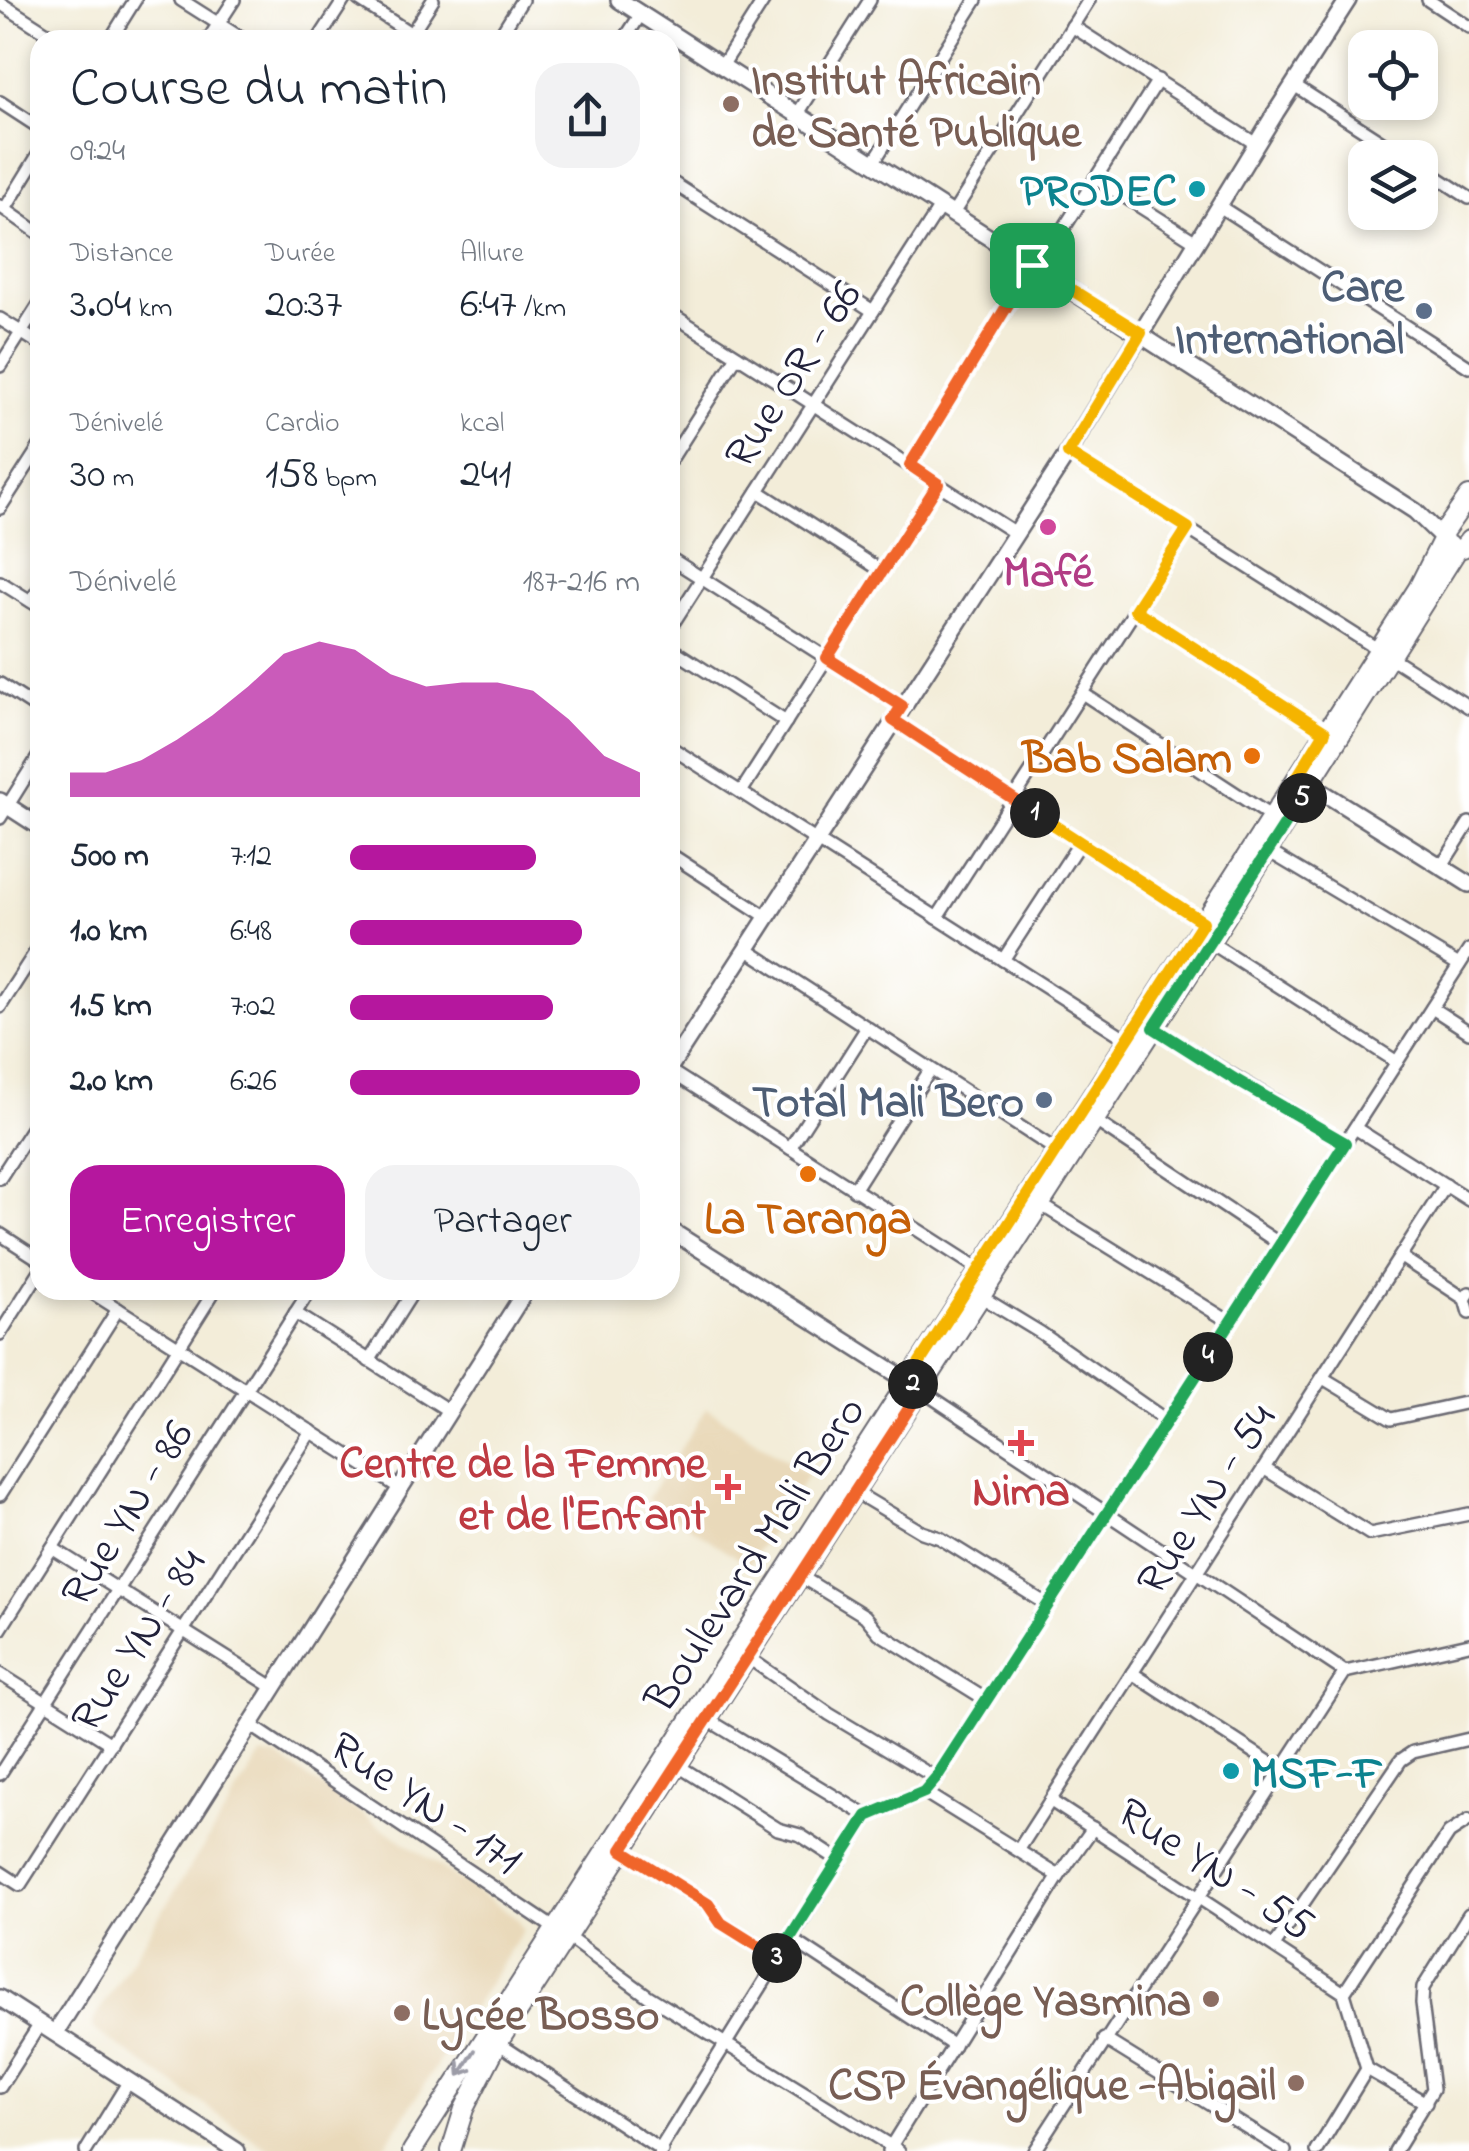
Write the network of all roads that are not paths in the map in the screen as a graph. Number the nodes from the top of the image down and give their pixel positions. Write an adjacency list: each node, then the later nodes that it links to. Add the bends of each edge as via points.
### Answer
1 (135, 0): 21 (street)
2 (181, 0): 17 (street)
3 (234, 0): 17 (street)
4 (344, 0): 24 (street)
5 (359, 0): 25 (street)
6 (433, 0): 26 (street)
7 (522, 0): 27 (street)
8 (619, 0): 16 (street)
9 (764, 0): 31 (street)
10 (870, 0): 35 (street)
11 (976, 0): 39 (street)
12 (1089, 0): 18 (street, Rue OR - 66)
13 (1348, 0): 33 (street)
14 (1428, 0): 19 (street)
15 (0, 4): 20 (street)
16 (641, 14): 28 (street); 29 (street)
17 (218, 24): 22 (street); 23 (street)
18 (1072, 26): 32 (street); 47 (street, Rue OR - 66)
19 (1469, 27)
20 (42, 30)
21 (116, 30)
22 (214, 30)
23 (228, 30)
24 (324, 30)
25 (405, 30)
26 (419, 30)
27 (503, 30)
28 (631, 30)
29 (666, 30)
30 (680, 39): 31 (street)
31 (722, 66): 35 (street)
32 (1158, 80): 38 (street); 41 (street)
33 (1294, 84): 37 (street); 38 (street)
34 (0, 102): 36 (street)
35 (797, 115): 39 (street)
36 (30, 122)
37 (1380, 140)
38 (1256, 144): 45 (street)
39 (873, 163): 47 (street)
40 (30, 166): 46 (street)
41 (1096, 178): 49 (street); 50 (street)
42 (1438, 178): 44 (street)
43 (680, 188): 51 (street)
44 (1469, 198)
45 (1219, 206): 49 (street); 60 (street)
46 (2, 207): 48 (street)
47 (946, 211): 50 (street); 51 (street, Rue OR - 66)
48 (30, 227)
49 (1196, 242): 56 (street)
50 (1035, 267): 56 (street); 65 (street)
51 (873, 311): 61 (street, Rue OR - 66)
52 (0, 318): 55 (street)
53 (30, 318): 55 (street)
54 (680, 319): 58 (street)
55 (21, 332): 57 (street); 59 (street)
56 (1141, 333): 63 (street); 72 (street)
57 (30, 338)
58 (737, 356): 61 (street); 62 (street)
59 (0, 366)
60 (1469, 367)
61 (813, 404): 65 (street); 67 (street, Rue OR - 66)
62 (680, 445)
63 (1068, 453): 70 (street); 71 (street)
64 (30, 462): 69 (street)
65 (910, 465): 66 (street)
66 (938, 484): 71 (street); 74 (street)
67 (758, 491): 74 (street); 75 (street, Rue OR - 66)
68 (1469, 496): 72 (main road, Boulevard Mali Bero)
69 (0, 508)
70 (1188, 528): 78 (street); 81 (street)
71 (1015, 533): 87 (street)
72 (1461, 534): 81 (main road, Boulevard Mali Bero, via 1418,588)
73 (680, 564): 75 (street)
74 (882, 571): 82 (street)
75 (702, 578): 79 (street, Rue OR - 66); 82 (street)
76 (0, 582): 77 (street)
77 (30, 601)
78 (1135, 610): 84 (street); 89 (street)
79 (680, 612)
80 (680, 654): 88 (street)
81 (1384, 654): 86 (street); 89 (main road, Boulevard Mali Bero)
82 (827, 658): 87 (street); 88 (street)
83 (0, 684): 85 (street)
84 (1082, 693): 94 (street); 96 (street)
85 (30, 704)
86 (1469, 707)
87 (898, 713): 94 (street); 99 (street)
88 (786, 722): 93 (street)
89 (1332, 737): 92 (main road, Boulevard Mali Bero)
90 (680, 753): 93 (street)
91 (30, 768): 95 (street)
92 (1304, 780): 96 (main road, Boulevard Mali Bero); 103 (street)
93 (741, 792): 99 (street)
94 (1014, 798): 100 (street); 106 (street)
95 (2, 808): 97 (street)
96 (1278, 821): 101 (main road, Boulevard Mali Bero); 107 (main road, Boulevard Mali Bero)
97 (30, 822)
98 (1469, 823): 103 (street)
99 (816, 840): 105 (street); 106 (street)
100 (1080, 842): 107 (street); 110 (street)
101 (1268, 851): 107 (main road, Boulevard Mali Bero); 112 (street)
102 (680, 860): 105 (street)
103 (1442, 866): 104 (street)
104 (1469, 884)
105 (767, 916): 108 (street)
106 (937, 918): 110 (street)
107 (1210, 932): 115 (main road, Boulevard Mali Bero); 118 (main road, Boulevard Mali Bero); 120 (street)
108 (746, 949): 116 (street); 119 (street)
109 (1469, 950): 112 (street)
110 (1003, 960): 118 (street)
111 (30, 964): 113 (street)
112 (1459, 966): 114 (street)
113 (0, 1007)
114 (1432, 1008): 117 (street); 120 (street)
115 (1154, 1028): 118 (main road, Boulevard Mali Bero); 128 (street)
116 (866, 1029): 121 (street); 129 (street)
117 (1469, 1032)
118 (1134, 1044): 123 (main road, Boulevard Mali Bero); 130 (main road, Boulevard Mali Bero)
119 (680, 1053)
120 (1397, 1062): 124 (street)
121 (930, 1070): 130 (street); 133 (street)
122 (680, 1076): 129 (street)
123 (1094, 1120): 130 (main road, Boulevard Mali Bero); 138 (street)
124 (1355, 1128): 128 (street); 132 (street)
125 (30, 1131): 126 (street)
126 (27, 1136): 127 (street); 131 (street)
127 (30, 1138)
128 (1345, 1143): 138 (street)
129 (790, 1148): 133 (street)
130 (1063, 1154): 135 (main road, Boulevard Mali Bero); 141 (main road, Boulevard Mali Bero)
131 (0, 1178)
132 (1446, 1185): 134 (street); 140 (street, Rue YN - 54)
133 (854, 1190): 141 (street)
134 (1469, 1200)
135 (1040, 1204): 141 (main road, Boulevard Mali Bero); 153 (street)
136 (0, 1234): 139 (street)
137 (680, 1236): 158 (street)
138 (1280, 1244): 153 (street)
139 (30, 1254)
140 (1401, 1257): 144 (street); 157 (street, Rue YN - 54)
141 (986, 1274): 143 (main road, Boulevard Mali Bero); 158 (main road, Boulevard Mali Bero)
142 (30, 1287): 154 (street)
143 (980, 1296): 158 (main road, Boulevard Mali Bero); 162 (street)
144 (1467, 1296): 152 (street)
145 (104, 1300): 150 (street)
146 (209, 1300): 155 (street)
147 (303, 1300): 151 (street, Rue YN - 86)
148 (408, 1300): 156 (street)
149 (520, 1300): 161 (street)
150 (118, 1309): 155 (street); 165 (street)
151 (295, 1313): 156 (street); 159 (street, Rue YN - 86)
152 (1469, 1313)
153 (1230, 1322): 162 (street)
154 (0, 1334)
155 (179, 1347): 159 (street); 171 (street)
156 (369, 1361): 161 (street)
157 (1323, 1378): 160 (street, via 1391,1420); 164 (street, Rue YN - 54)
158 (915, 1385): 167 (main road, Boulevard Mali Bero); 169 (street); 179 (main road, Boulevard Mali Bero)
159 (245, 1389): 163 (street); 174 (street, Rue YN - 86)
160 (1469, 1402)
161 (449, 1412): 166 (street)
162 (1167, 1421): 169 (street)
163 (311, 1432): 166 (street); 177 (street, Rue YN - 84)
164 (1266, 1469): 170 (street, via 1370,1534); 172 (street, Rue YN - 54)
165 (4, 1478): 168 (street)
166 (400, 1488): 183 (street)
167 (855, 1492): 173 (main road, Boulevard Mali Bero); 175 (street)
168 (0, 1494)
169 (1107, 1514): 172 (street); 175 (street)
170 (1469, 1514)
171 (52, 1548): 174 (street); 176 (street)
172 (1196, 1573): 180 (street, Rue YN - 54); 181 (street)
173 (800, 1576): 179 (main road, Boulevard Mali Bero); 184 (street)
174 (118, 1589): 177 (street); 185 (street, Rue YN - 86)
175 (1048, 1605): 184 (street)
176 (0, 1630)
177 (183, 1630): 183 (street); 189 (street, Rue YN - 84)
178 (1469, 1644): 181 (street)
179 (742, 1654): 186 (main road, Boulevard Mali Bero); 193 (street); 206 (main road, Boulevard Mali Bero)
180 (1132, 1672): 191 (street); 195 (street, Rue YN - 54)
181 (1345, 1672): 191 (street)
182 (0, 1674): 185 (street)
183 (273, 1687): 187 (street)
184 (985, 1699): 193 (street)
185 (46, 1702): 189 (street); 192 (street, Rue YN - 86)
186 (707, 1718): 190 (main road, Boulevard Mali Bero); 196 (street)
187 (250, 1724): 206 (street, Rue YN - 171); 213 (street)
188 (1469, 1740): 208 (street, via 1406,1755)
189 (110, 1744): 202 (street, Rue YN - 84, via 20,1885)
190 (677, 1764): 200 (main road, Boulevard Mali Bero); 201 (street)
191 (1280, 1770): 204 (street)
192 (0, 1774)
193 (936, 1778): 194 (street)
194 (924, 1792): 196 (street); 199 (street)
195 (1051, 1800): 198 (street, Rue YN - 55); 199 (street, Rue YN - 54)
196 (867, 1816): 201 (street)
197 (1469, 1820): 210 (street, via 1449,1833)
198 (1093, 1828): 203 (street); 204 (street, Rue YN - 55)
199 (1020, 1849): 203 (street)
200 (622, 1850): 206 (main road, Boulevard Mali Bero); 209 (street, via 708,1904 721,1923)
201 (840, 1861): 207 (street)
202 (0, 1872)
203 (1059, 1876): 217 (street)
204 (1198, 1896): 208 (street, Rue YN - 55); 214 (street)
205 (1469, 1914): 221 (street, via 1423,1988 1434,2082)
206 (560, 1932): 215 (main road, Boulevard Mali Bero); 216 (street, Rue YN - 171); 226 (main road, Boulevard Mali Bero, one-way to 226)
207 (790, 1938): 209 (street); 217 (street)
208 (1274, 1946): 210 (street, Rue YN - 55)
209 (776, 1958): 216 (street)
210 (1344, 1992): 218 (street)
211 (0, 1998): 212 (street)
212 (40, 2024): 213 (street); 220 (street)
213 (54, 2034): 219 (street)
214 (1104, 2039): 228 (street); 229 (street)
215 (498, 2043): 224 (street); 227 (main road, Boulevard Mali Bero)
216 (722, 2044): 223 (street, Rue YN - 171); 224 (street)
217 (954, 2046): 223 (street)
218 (1367, 2070): 221 (street); 230 (street)
219 (129, 2081): 222 (street); 225 (street)
220 (0, 2087)
221 (1426, 2104): 231 (street)
222 (225, 2148)
223 (893, 2149)
224 (660, 2150)
225 (86, 2151)
226 (412, 2151)
227 (451, 2151)
228 (1034, 2151)
229 (1285, 2151)
230 (1317, 2151)
231 (1395, 2151)

